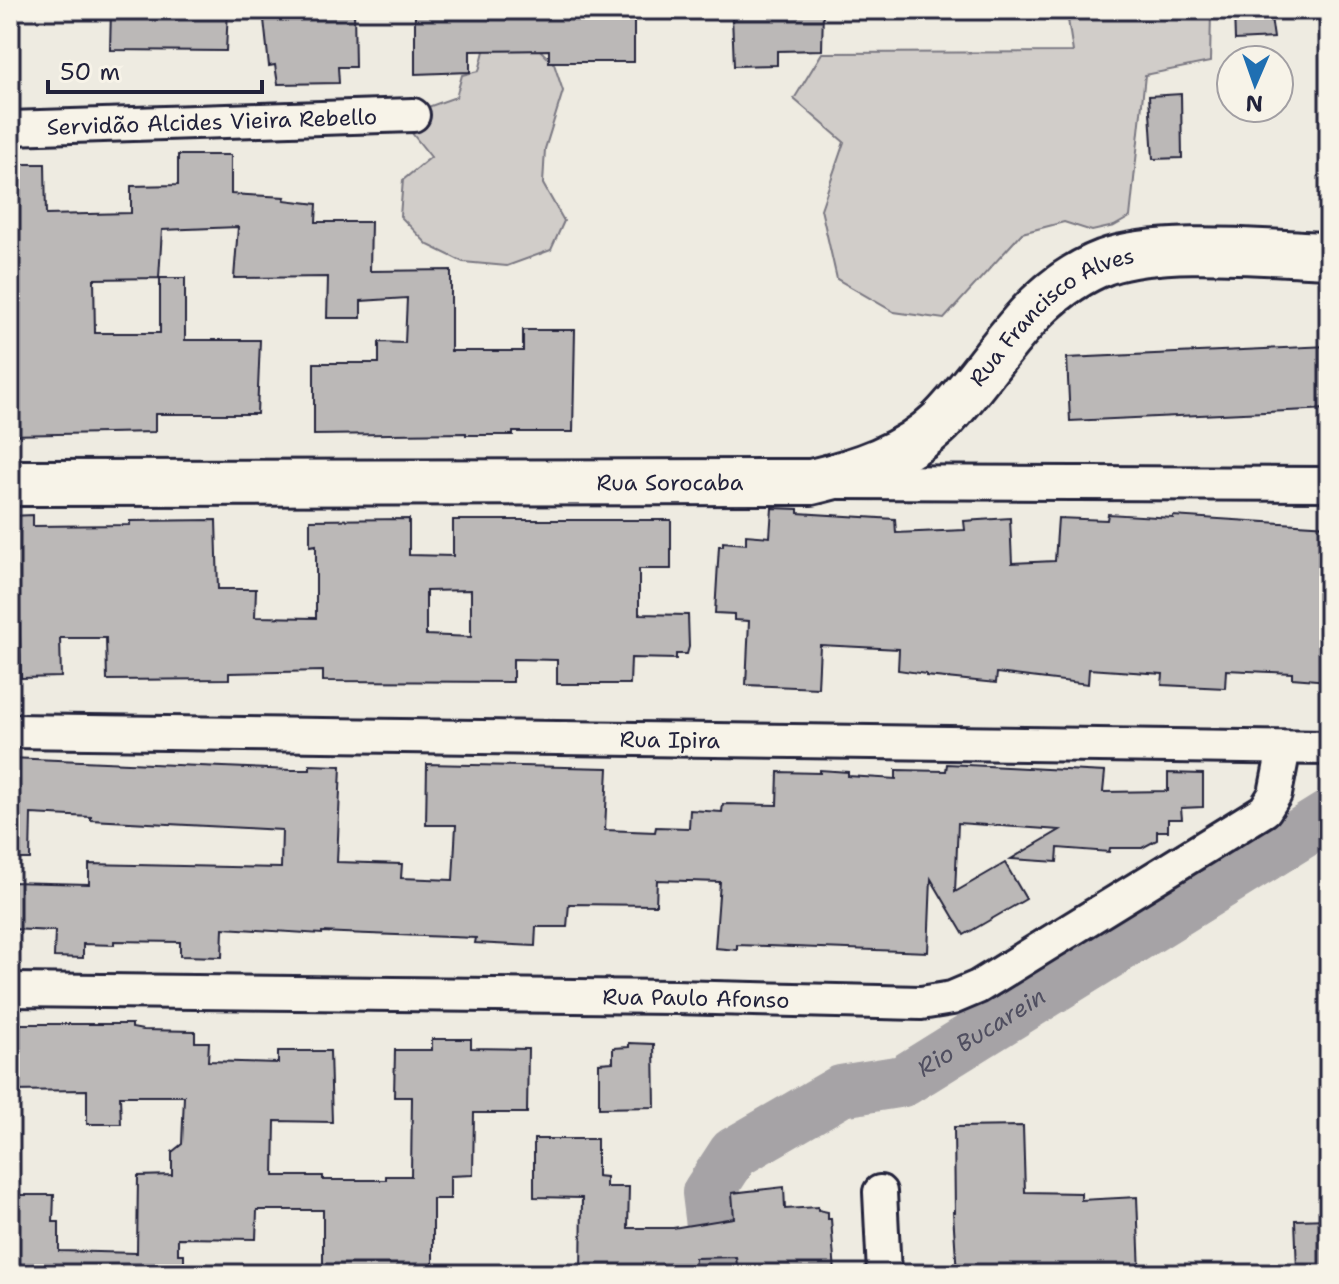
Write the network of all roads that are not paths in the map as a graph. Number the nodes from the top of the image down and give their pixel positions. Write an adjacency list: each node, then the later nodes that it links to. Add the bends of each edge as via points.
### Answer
1 (413, 115): 2 (street, Servidão Alcides Vieira Rebello)
2 (10, 128)
3 (1329, 255): 4 (main road, Rua Francisco Alves, via 1179,251 1105,262 1041,302 939,422 914,442 853,472)
4 (811, 482): 5 (main road, Rua Sorocaba); 6 (street, Rua Sorocaba)
5 (10, 483)
6 (1329, 484)
7 (10, 731): 8 (street, Rua Ipira)
8 (1284, 748): 9 (street, Rua Ipira); 10 (street, Rua Paulo Afonso, via 1275,794 1265,810 952,998 921,1003)
9 (1329, 748)
10 (10, 990)
11 (880, 1192): 12 (street)
12 (884, 1274)

